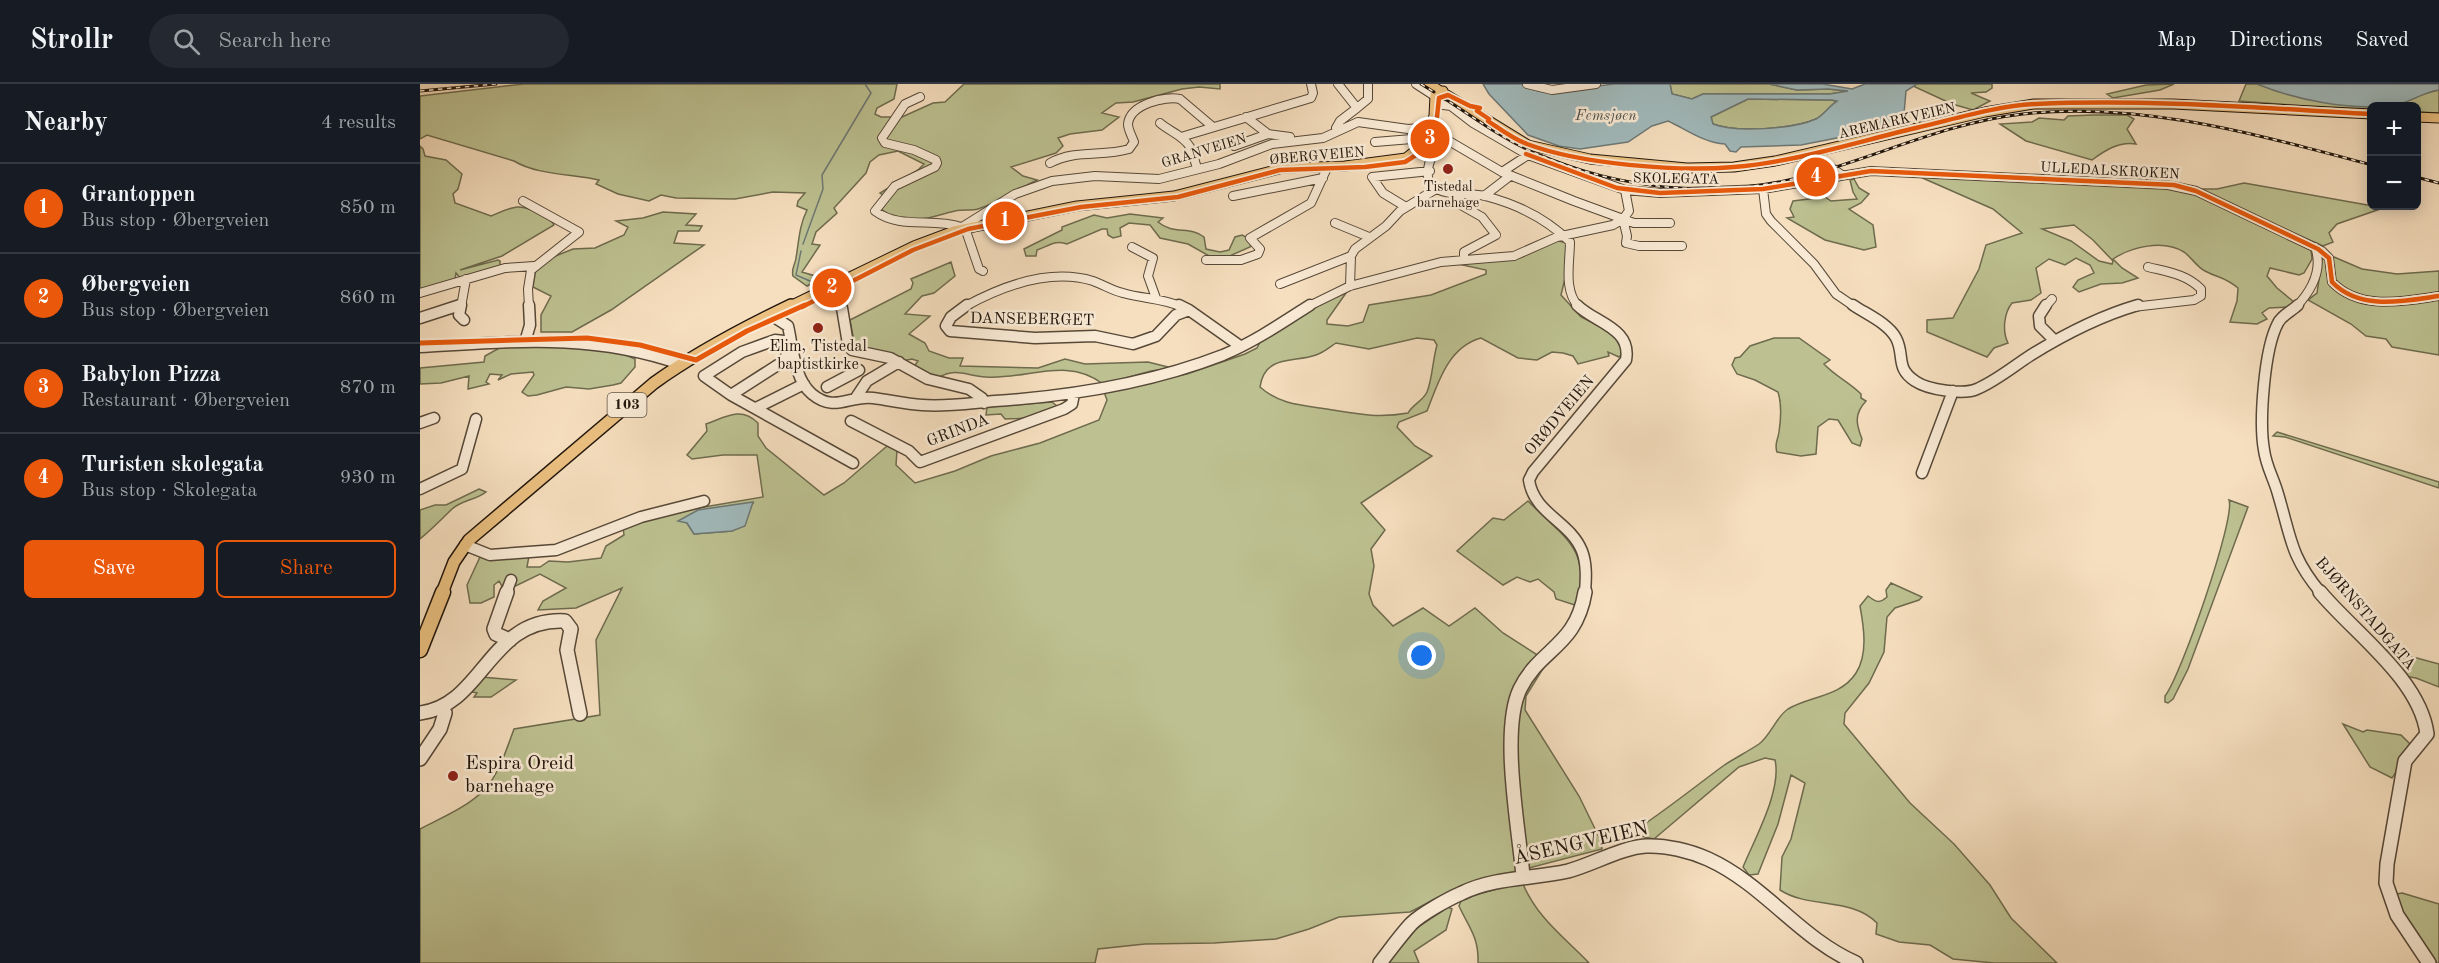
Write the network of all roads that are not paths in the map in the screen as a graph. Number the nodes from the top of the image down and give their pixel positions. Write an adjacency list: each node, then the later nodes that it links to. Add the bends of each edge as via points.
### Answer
1 (1311, 84): 11 (street, via 1313,96)
2 (1338, 84): 9 (street)
3 (1368, 84): 9 (street, via 1368,99)
4 (1416, 84): 7 (street, SKOLEGATA)
5 (1527, 84): 6 (street, via 1550,91)
6 (1596, 84)
7 (1438, 91): 17 (main road); 24 (main road, AREMARKVEIEN, via 1518,141 1576,157 1711,168); 25 (street, SKOLEGATA, via 1473,123)
8 (920, 97): 44 (street, ØBERGVEIEN, via 903,105 882,138 885,143 922,152 936,160 935,167 895,186 875,211 889,220 913,224 947,222)
9 (1357, 108): 16 (street, via 1338,123)
10 (2367, 114): 24 (main road, AREMARKVEIEN, via 2173,104 2044,104 1992,111)
11 (1246, 117): 15 (street); 18 (street)
12 (2421, 117): 13 (main road)
13 (2439, 118)
14 (1160, 123): 20 (street)
15 (1213, 127): 20 (street); 26 (street, via 1182,100 1163,100 1142,107 1130,118 1128,125 1134,142 1127,151 1075,153)
16 (1338, 131): 17 (street, GRANVEIEN, via 1360,122); 21 (street, GRANVEIEN)
17 (1427, 132): 19 (street); 22 (street); 27 (main road, ØBERGVEIEN / 103, via 1414,153 1406,158)
18 (1268, 134): 21 (street); 23 (street)
19 (1441, 136): 29 (street); 30 (street)
20 (1181, 138): 28 (street, via 1193,149 1193,162)
21 (1302, 141): 28 (street, GRANVEIEN, via 1272,144)
22 (1375, 142)
23 (1234, 146)
24 (1810, 153): 31 (street)
25 (1528, 155): 30 (street); 35 (street, SKOLEGATA)
26 (1050, 163)
27 (1327, 168): 32 (street); 44 (main road, ØBERGVEIEN / 103, via 1276,169 1174,196 1077,206)
28 (1198, 169): 44 (street, GRANVEIEN, via 1156,179 1095,176 1052,181 1016,194)
29 (1430, 171): 33 (street, via 1429,180); 40 (street, via 1372,177 1383,193)
30 (1506, 174): 38 (street); 41 (street)
31 (1842, 175): 34 (street, SKOLEGATA); 49 (street, ULLEDALSKROKEN, via 1871,171 2174,185 2196,191)
32 (1323, 178): 37 (street); 51 (street, via 1311,203 1250,238 1260,249 1258,254 1241,260)
33 (1436, 189): 36 (street); 40 (street)
34 (1763, 189): 35 (street, SKOLEGATA, via 1660,193); 78 (street, via 1766,214 1814,264 1830,288 1890,330 1905,372 1926,386)
35 (1625, 190): 41 (street, via 1629,211)
36 (1457, 193): 38 (street); 52 (street, via 1460,204 1482,217 1496,235 1466,251)
37 (1233, 196)
38 (1484, 196): 45 (street, via 1544,220)
39 (523, 201): 53 (street, via 579,232)
40 (1406, 207): 46 (street)
41 (1623, 219): 43 (street, via 1635,224); 45 (street, via 1613,225); 47 (street, via 1626,243)
42 (1335, 223): 46 (street)
43 (1670, 224)
44 (962, 228): 55 (street); 59 (main road, ØBERGVEIEN / 103)
45 (1564, 235): 52 (street, via 1514,256); 102 (street, ORØDVEIEN, via 1570,242 1570,294 1574,302 1621,335 1628,350 1626,360 1529,480 1535,499 1572,535 1586,565 1582,612 1574,630 1520,688 1514,705 1511,731)
46 (1369, 237): 50 (street)
47 (1682, 246)
48 (1132, 247): 62 (street, via 1153,258 1148,276)
49 (2315, 247): 61 (street, via 2328,256 2332,282 2357,297 2388,304); 105 (street, BJØRNSTADGATA, via 2319,258 2315,278 2296,307 2276,324 2273,335 2262,418 2265,459 2299,564 2326,599 2402,680 2427,726 2424,739 2405,761 2385,873 2387,892 2397,915)
50 (1351, 256): 57 (street); 58 (street)
51 (1206, 260)
52 (1464, 260): 58 (street)
53 (534, 266): 56 (street, via 505,268); 70 (street, via 527,294 532,330)
54 (2148, 267): 69 (street, via 2190,280 2201,289 2201,296 2113,312)
55 (983, 271)
56 (466, 279): 60 (street); 64 (street)
57 (1280, 284)
58 (1350, 286): 71 (street, via 1318,300)
59 (822, 290): 66 (main road, ØBERGVEIEN / 103); 73 (street, via 842,308 849,348)
60 (420, 293)
61 (2439, 296)
62 (1156, 298): 65 (street); 65 (street, DANSEBERGET, via 1119,292 1091,281 1045,278 1012,285 979,299 952,315 946,326 959,333 1040,338 1095,336 1133,344 1156,336 1176,315)
63 (2052, 299): 69 (street, via 2037,318)
64 (460, 305): 67 (street); 68 (street, via 459,315)
65 (1190, 309): 71 (street)
66 (771, 315): 74 (main road, ØBERGVEIEN / 103); 76 (street, via 790,328 795,363)
67 (420, 318)
68 (464, 320)
69 (2055, 341): 78 (street, via 1976,390)
70 (525, 342): 72 (street); 74 (street, via 597,344)
71 (1240, 346): 79 (street, via 1190,366)
72 (420, 347)
73 (899, 362): 75 (street); 82 (street, via 928,379 969,389)
74 (680, 364): 92 (main road, ØBERGVEIEN / 103)
75 (865, 383): 77 (street, via 855,372); 81 (street)
76 (804, 384): 81 (street, via 824,402 840,404); 83 (street)
77 (827, 387)
78 (1953, 391): 89 (street)
79 (1074, 394): 82 (street); 86 (street, GRINDA, via 1072,404 1064,409 920,462 909,451)
80 (731, 395): 80 (street, via 704,376 768,342 784,341 784,361); 83 (street)
81 (855, 399): 82 (street, via 932,405)
82 (984, 403)
83 (756, 408): 88 (street)
84 (434, 418): 87 (street)
85 (476, 419): 90 (street, via 462,468)
86 (851, 421)
87 (420, 423)
88 (853, 463)
89 (1922, 473)
90 (420, 489)
91 (704, 501): 92 (street, via 641,517 556,550 490,555)
92 (465, 545): 95 (main road, ØBERGVEIEN / 103, via 454,562)
93 (511, 580): 96 (street, via 494,629)
94 (420, 617): 95 (street)
95 (434, 617): 97 (main road, ØBERGVEIEN / 103)
96 (510, 640): 98 (street); 100 (street, via 542,621 558,619 569,624 567,650)
97 (420, 650)
98 (441, 709): 99 (street); 101 (street, via 446,713 444,722)
99 (420, 713)
100 (580, 714)
101 (420, 759)
102 (1523, 876): 103 (street, ÅSENGVEIEN, via 1463,892 1421,915); 104 (street, ÅSENGVEIEN, via 1571,870 1642,846 1664,846 1706,858 1749,882 1808,934)
103 (1380, 963)
104 (1856, 963)
105 (2429, 963)

